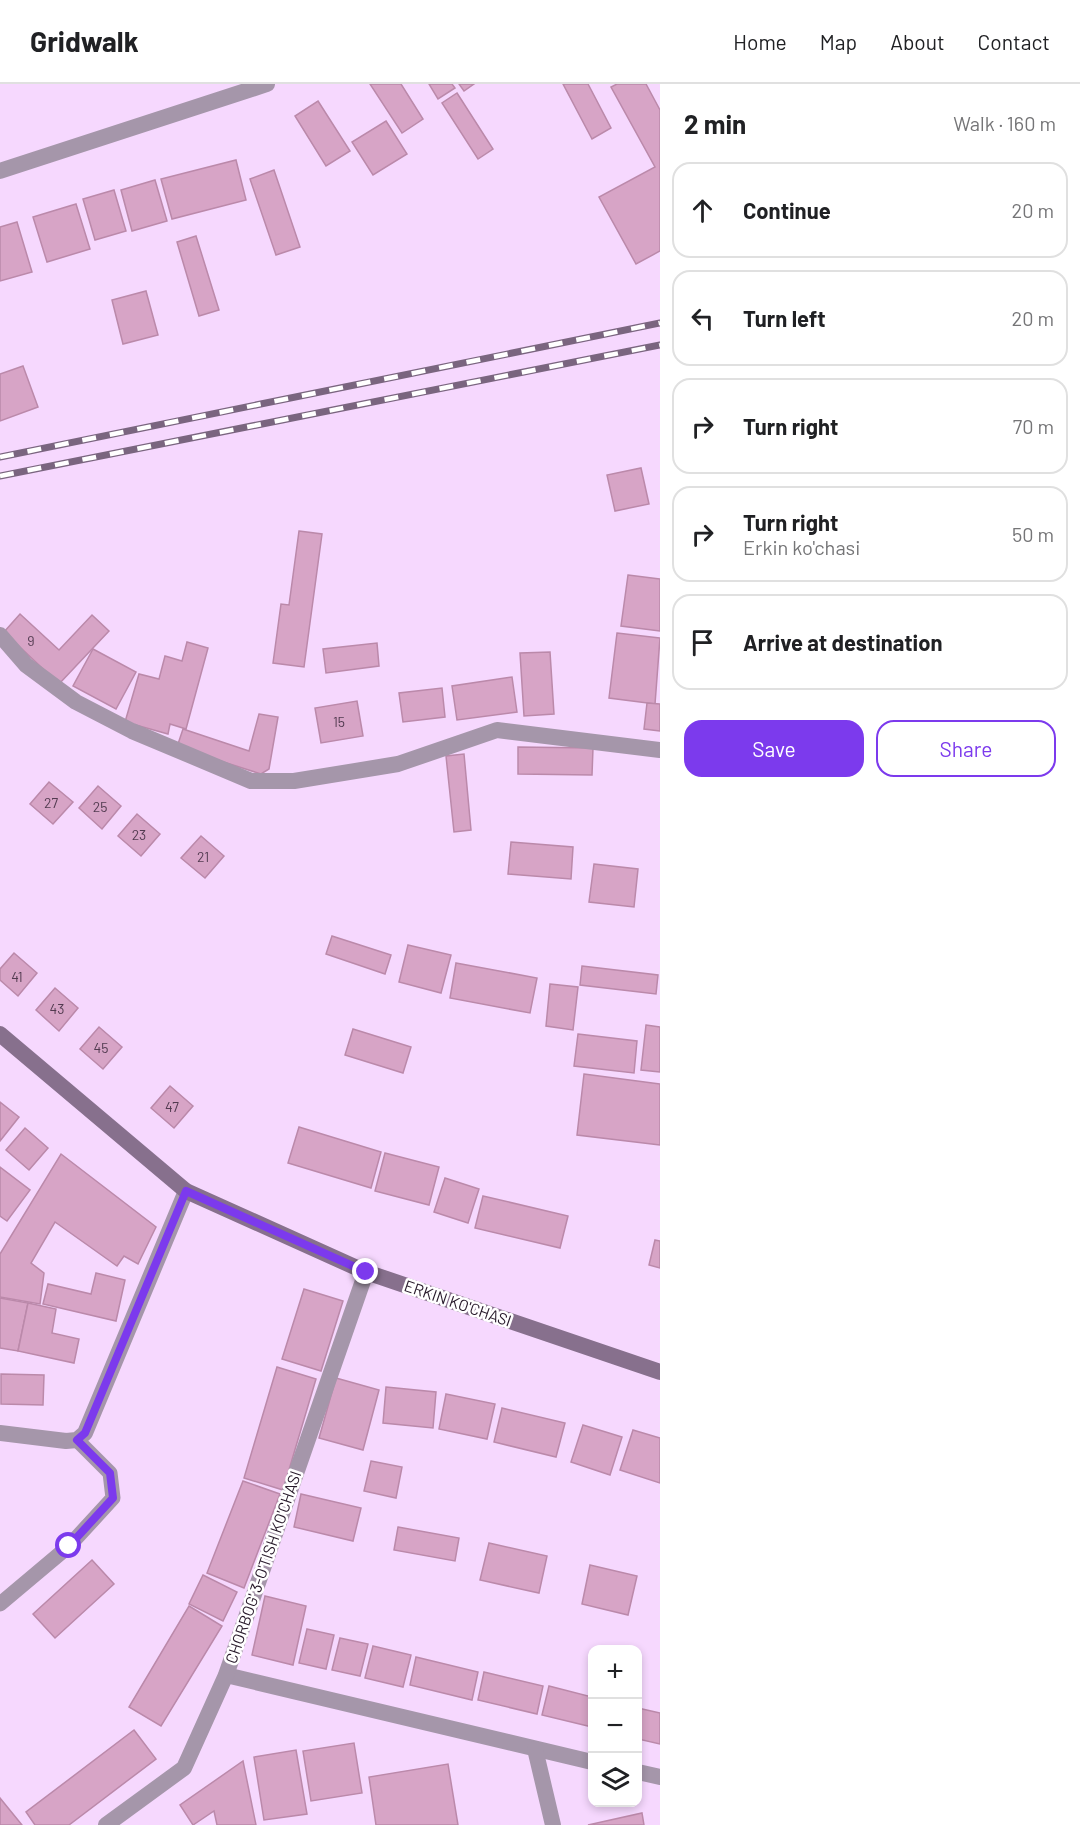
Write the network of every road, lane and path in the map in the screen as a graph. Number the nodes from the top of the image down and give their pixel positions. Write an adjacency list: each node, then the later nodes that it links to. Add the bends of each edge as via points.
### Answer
1 (267, 84): 2 (street)
2 (0, 171)
3 (0, 635): 4 (street, via 26,664 76,702 132,731 251,781 294,781 398,764 497,730)
4 (660, 750)
5 (0, 1034): 6 (main road, ERKIN KO'CHASI)
6 (186, 1191): 7 (main road, ERKIN KO'CHASI); 10 (street, via 85,1433)
7 (366, 1272): 8 (main road, ERKIN KO'CHASI); 12 (street, CHORBOG' 3-O'TISH KO'CHASI)
8 (660, 1372)
9 (0, 1432): 10 (street)
10 (77, 1440): 11 (lane, via 110,1473 113,1498 69,1546)
11 (0, 1604)
12 (226, 1675): 13 (street); 17 (street, CHORBOG' 3-O'TISH KO'CHASI, via 184,1768)
13 (535, 1749): 14 (street); 18 (street)
14 (588, 1761)
15 (642, 1773): 16 (street)
16 (660, 1777)
17 (106, 1825)
18 (553, 1825)

